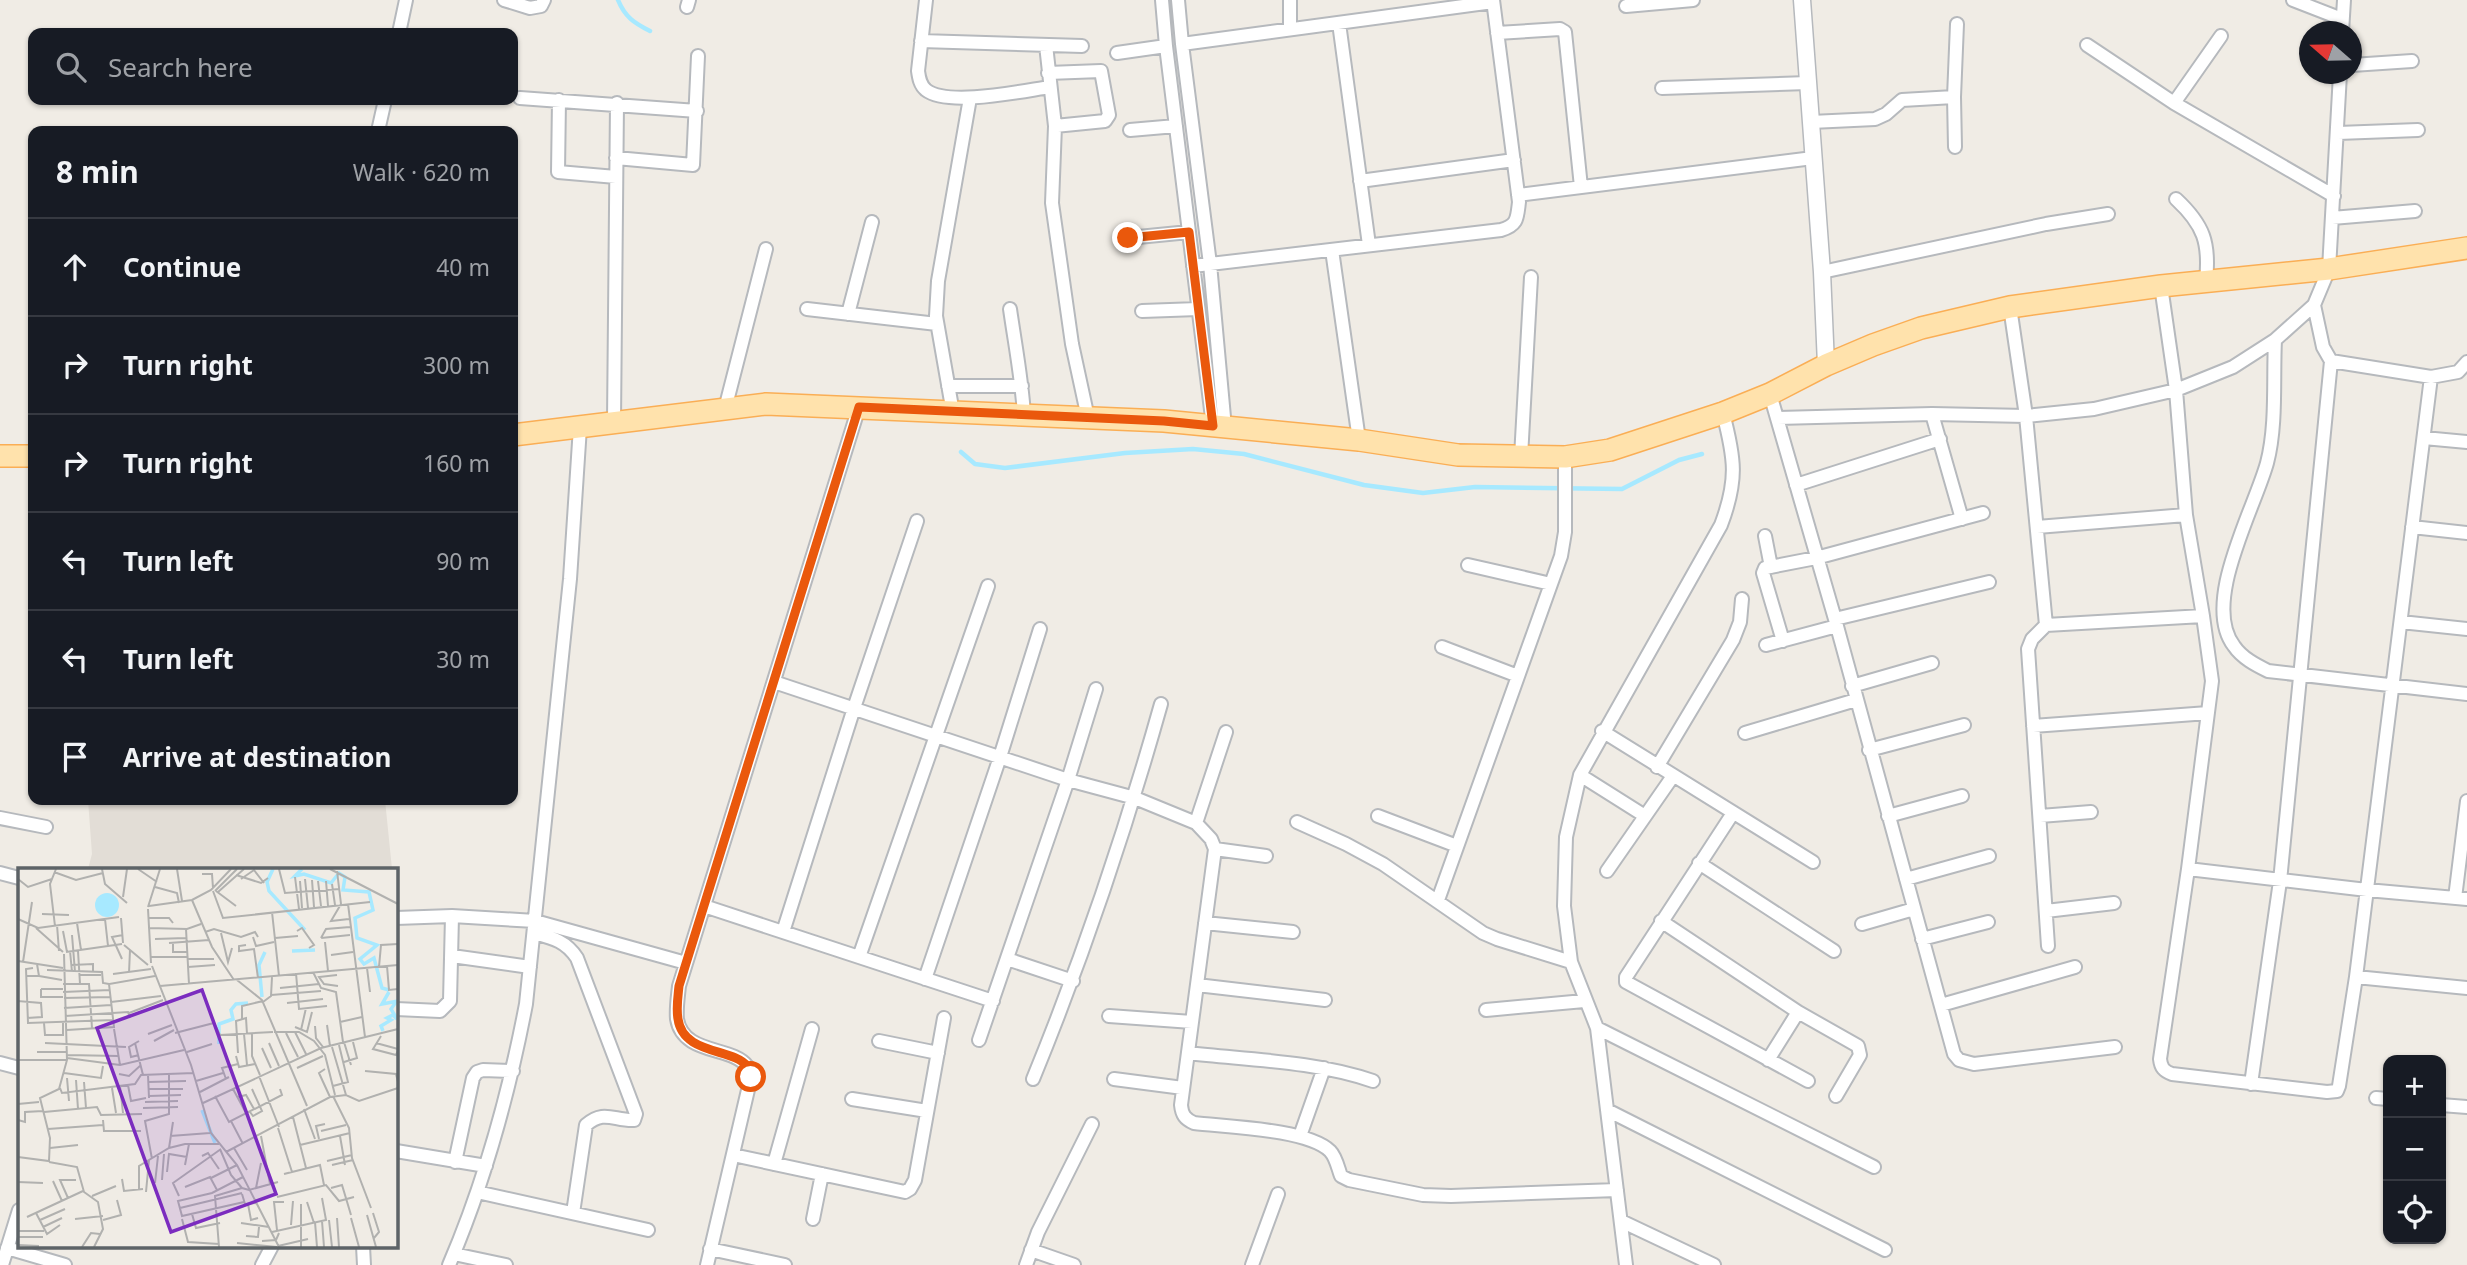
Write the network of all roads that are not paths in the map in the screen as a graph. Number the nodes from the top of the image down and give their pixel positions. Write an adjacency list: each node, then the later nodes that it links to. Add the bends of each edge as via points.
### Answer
1 (406, 0): 18 (street)
2 (504, 0): 3 (street, via 530,8 541,6)
3 (544, 0)
4 (926, 0): 22 (street)
5 (1162, 0): 27 (street)
6 (1178, 0): 23 (street)
7 (1290, 0): 19 (street)
8 (1693, 0): 13 (street)
9 (1802, 0): 33 (street)
10 (2293, 0): 14 (street)
11 (2344, 0): 15 (street)
12 (1493, 1): 16 (street); 20 (street)
13 (1626, 6)
14 (2334, 21)
15 (2342, 21)
16 (1339, 23): 19 (street); 57 (street)
17 (1957, 24): 37 (street)
18 (400, 28)
19 (1290, 29): 23 (street)
20 (1497, 33): 55 (street); 58 (street, via 1565,32)
21 (2221, 36): 42 (street)
22 (921, 41): 24 (street); 39 (street, via 918,71 927,91)
23 (1182, 44): 72 (street)
24 (1046, 45): 26 (street); 32 (street)
25 (2087, 45): 42 (street)
26 (1082, 46)
27 (1166, 47): 28 (street); 47 (street)
28 (1117, 53)
29 (698, 56): 44 (street)
30 (2412, 61): 31 (street)
31 (2362, 64)
32 (1048, 73): 35 (street); 48 (street, via 1101,71 1109,115 1105,121)
33 (1808, 83): 36 (street); 45 (street)
34 (2339, 84): 51 (street)
35 (1050, 88): 39 (street); 48 (street)
36 (1662, 88)
37 (1954, 97): 45 (street, via 1902,100 1875,119); 52 (street)
38 (520, 98): 40 (street)
39 (970, 98): 86 (street, via 938,281)
40 (559, 100): 41 (street); 56 (street, via 558,172)
41 (617, 103): 44 (street); 53 (street)
42 (2174, 103): 60 (street)
43 (384, 105): 46 (street)
44 (697, 111): 53 (street, via 693,165)
45 (1811, 122): 54 (street)
46 (379, 126)
47 (1176, 126): 49 (street); 66 (street)
48 (1055, 127): 103 (street, via 1052,203 1072,344)
49 (1130, 130)
50 (2418, 130): 51 (street)
51 (2337, 133): 60 (street)
52 (1955, 147)
53 (616, 158): 56 (street)
54 (1813, 158): 58 (street); 75 (street)
55 (1514, 160): 57 (street); 59 (street)
56 (616, 177): 105 (street)
57 (1360, 181): 68 (street)
58 (1581, 187): 59 (street)
59 (1518, 195): 68 (street, via 1517,218 1511,227)
60 (2334, 196): 64 (street)
61 (2176, 199): 77 (street, via 2193,214 2204,235)
62 (2415, 211): 64 (street)
63 (2108, 214): 75 (street)
64 (2332, 218): 74 (street)
65 (872, 222): 85 (street)
66 (1189, 232): 67 (street); 73 (street)
67 (1128, 238)
68 (1369, 245): 71 (street)
69 (2467, 248): 74 (main road)
70 (766, 249): 97 (street)
71 (1332, 250): 72 (street); 111 (street)
72 (1210, 264): 73 (street); 107 (street)
73 (1193, 266): 83 (street)
74 (2329, 269): 77 (main road); 79 (street)
75 (1822, 272): 90 (street)
76 (1531, 277): 115 (street)
77 (2206, 281): 78 (main road)
78 (2161, 286): 80 (main road); 94 (street)
79 (2314, 305): 87 (street); 88 (street, via 2323,347)
80 (2010, 307): 90 (main road, via 1921,328); 102 (street)
81 (807, 309): 85 (street)
82 (1010, 309): 93 (street)
83 (1198, 309): 84 (street); 107 (street)
84 (1142, 311)
85 (848, 314): 86 (street)
86 (937, 324): 92 (street)
87 (2275, 340): 94 (street, via 2233,367); 143 (street, via 2267,461 2229,571 2222,618 2233,646 2251,662 2268,671)
88 (2331, 361): 91 (street); 143 (street)
89 (2467, 362): 91 (street, via 2458,372)
90 (1826, 365): 95 (main road)
91 (2431, 377): 109 (street)
92 (948, 386): 93 (street); 98 (street)
93 (1022, 386): 101 (street)
94 (2176, 390): 102 (street, via 2094,409); 119 (street)
95 (1770, 394): 99 (main road); 104 (street)
96 (859, 407): 97 (main road, via 766,404); 98 (main road); 145 (street)
97 (725, 409): 105 (main road)
98 (953, 413): 101 (main road)
99 (1723, 413): 116 (main road, via 1610,450); 156 (street, via 1732,444 1731,499 1721,525)
100 (1932, 414): 102 (street); 104 (street); 110 (street)
101 (1024, 415): 103 (main road)
102 (2026, 416): 122 (street)
103 (1088, 418): 107 (main road)
104 (1777, 418): 117 (street)
105 (614, 421): 106 (main road)
106 (580, 427): 108 (main road); 204 (street)
107 (1219, 427): 111 (main road)
108 (518, 434)
109 (2424, 438): 112 (street); 123 (street)
110 (1940, 439): 117 (street); 120 (street)
111 (1359, 440): 115 (main road, via 1458,455)
112 (2467, 442)
113 (0, 456): 114 (main road)
114 (28, 456)
115 (1521, 457): 116 (main road)
116 (1565, 457): 130 (street, via 1565,531)
117 (1796, 485): 126 (street)
118 (1983, 513): 120 (street)
119 (2186, 515): 122 (street); 133 (street)
120 (1962, 519): 126 (street)
121 (917, 521): 152 (street)
122 (2037, 527): 136 (street)
123 (2413, 527): 124 (street); 135 (street)
124 (2467, 533)
125 (1765, 536): 128 (street)
126 (1816, 558): 128 (street); 134 (street)
127 (1468, 565): 130 (street)
128 (1771, 567): 139 (street, via 1763,573)
129 (1989, 582): 134 (street)
130 (1551, 584): 144 (street)
131 (988, 586): 159 (street)
132 (1742, 600): 162 (street, via 1738,629)
133 (2203, 616): 136 (street); 153 (street, via 2212,681)
134 (1836, 622): 139 (street); 146 (street)
135 (2400, 622): 138 (street); 147 (street)
136 (2046, 625): 155 (street, via 2028,649)
137 (1040, 629): 161 (street)
138 (2467, 629)
139 (1783, 640): 140 (street)
140 (1766, 645)
141 (1441, 647): 144 (street)
142 (1932, 663): 146 (street)
143 (2300, 675): 147 (street); 190 (street)
144 (1518, 676): 179 (street)
145 (774, 681): 152 (street); 195 (street)
146 (1852, 686): 150 (street)
147 (2393, 686): 149 (street); 191 (street)
148 (1096, 689): 165 (street)
149 (2467, 694)
150 (1856, 700): 158 (street); 160 (street)
151 (1161, 704): 167 (street)
152 (854, 708): 159 (street); 205 (street)
153 (2208, 713): 155 (street); 185 (street)
154 (1964, 724): 160 (street)
155 (2034, 726): 174 (street)
156 (1602, 731): 162 (street); 163 (street)
157 (1226, 732): 177 (street)
158 (1745, 733)
159 (935, 735): 161 (street); 211 (street)
160 (1870, 750): 173 (street)
161 (1000, 757): 165 (street); 218 (street)
162 (1657, 767): 164 (street)
163 (1580, 775): 172 (street); 213 (street, via 1566,837 1564,906)
164 (1673, 776): 170 (street); 172 (street)
165 (1068, 780): 167 (street); 212 (street)
166 (1962, 796): 173 (street)
167 (1135, 798): 177 (street); 219 (street)
168 (2467, 800): 192 (street)
169 (2091, 812): 174 (street)
170 (1733, 813): 183 (street); 184 (street)
171 (1378, 816): 179 (street)
172 (1645, 816): 186 (street)
173 (1888, 816): 189 (street)
174 (2040, 816): 197 (street)
175 (0, 818): 178 (street)
176 (1297, 822): 193 (street, via 1383,864)
177 (1196, 823): 180 (street)
178 (46, 827)
179 (1457, 846): 193 (street)
180 (1214, 849): 181 (street); 202 (street)
181 (1266, 856)
182 (1989, 856): 189 (street)
183 (1813, 862)
184 (1699, 863): 200 (street); 209 (street)
185 (2188, 869): 190 (street); 248 (street, via 2161,1065 2172,1074)
186 (1607, 871)
187 (0, 873): 188 (street)
188 (18, 878)
189 (1906, 879): 196 (street)
190 (2280, 881): 191 (street); 248 (street)
191 (2367, 890): 192 (street); 217 (street)
192 (2461, 898)
193 (1438, 900): 213 (street, via 1483,933)
194 (2114, 902): 197 (street)
195 (704, 906): 205 (street); 214 (street)
196 (1914, 909): 203 (street); 207 (street)
197 (2046, 911): 208 (street)
198 (452, 916): 199 (street); 204 (street); 210 (street)
199 (397, 918)
200 (1661, 921): 228 (street); 239 (street, via 1626,982)
201 (1988, 922): 207 (street)
202 (1205, 923): 206 (street); 220 (street)
203 (1862, 924)
204 (534, 927): 214 (street); 215 (street); 269 (street, via 569,946 578,958 636,1114 634,1120 595,1117 586,1125)
205 (783, 932): 211 (street)
206 (1293, 932)
207 (1922, 939): 225 (street)
208 (2048, 946)
209 (1834, 951)
210 (452, 956): 215 (street); 226 (street, via 450,1001 445,1008 431,1013)
211 (859, 957): 218 (street)
212 (1007, 959): 219 (street); 223 (street)
213 (1570, 962): 224 (street)
214 (686, 963): 259 (street, via 677,1005 685,1035 738,1060 747,1066 751,1077)
215 (530, 967): 243 (street)
216 (2075, 967): 225 (street)
217 (2356, 977): 221 (street); 248 (street, via 2337,1090 2328,1093)
218 (925, 979): 223 (street)
219 (1073, 981): 244 (street)
220 (1197, 985): 222 (street); 231 (street)
221 (2467, 988)
222 (1325, 1000)
223 (993, 1001): 234 (street)
224 (1584, 1001): 227 (street); 232 (street)
225 (1941, 1005): 236 (street, via 1954,1054 1964,1063)
226 (397, 1009)
227 (1486, 1010)
228 (1798, 1012): 239 (street); 250 (street, via 1861,1050)
229 (1109, 1016): 231 (street)
230 (944, 1018): 237 (street)
231 (1192, 1022): 238 (street)
232 (1597, 1028): 254 (street); 263 (street)
233 (812, 1029): 261 (street)
234 (979, 1040)
235 (879, 1041): 237 (street)
236 (2115, 1047)
237 (938, 1053): 255 (street)
238 (1188, 1053): 242 (street); 249 (street)
239 (1768, 1060): 247 (street)
240 (0, 1063): 241 (street)
241 (18, 1068)
242 (1324, 1069): 246 (street); 257 (street)
243 (513, 1071): 260 (street, via 484,1070 473,1078); 262 (street)
244 (1033, 1079)
245 (1114, 1079): 249 (street)
246 (1373, 1081)
247 (1808, 1081)
248 (2250, 1084)
249 (1183, 1088): 257 (street, via 1182,1114 1194,1123)
250 (1836, 1096)
251 (852, 1099): 255 (street)
252 (2446, 1105): 253 (street)
253 (2467, 1107)
254 (1607, 1110): 265 (street); 277 (street)
255 (928, 1111): 264 (street, via 915,1180 905,1192)
256 (1092, 1124): 276 (street)
257 (1300, 1136): 265 (street, via 1329,1150 1341,1175 1349,1180 1423,1195)
258 (397, 1150): 260 (street)
259 (733, 1155): 261 (street); 275 (street)
260 (456, 1162): 262 (street)
261 (774, 1164): 264 (street)
262 (486, 1166): 266 (street)
263 (1874, 1167)
264 (822, 1174): 270 (street)
265 (1617, 1190): 271 (street)
266 (477, 1192): 269 (street); 278 (street)
267 (1278, 1194): 287 (street)
268 (18, 1213): 273 (street)
269 (573, 1213): 272 (street)
270 (813, 1219)
271 (1621, 1221): 288 (street); 289 (street)
272 (648, 1230)
273 (7, 1248): 279 (street); 280 (street)
274 (271, 1248): 281 (street)
275 (710, 1249): 283 (street); 284 (street)
276 (1031, 1250): 285 (street); 286 (street)
277 (1885, 1251)
278 (452, 1260): 282 (street)
279 (2, 1265)
280 (65, 1265)
281 (262, 1265)
282 (506, 1265)
283 (707, 1265)
284 (785, 1265)
285 (1026, 1265)
286 (1074, 1265)
287 (1252, 1265)
288 (1626, 1265)
289 (1714, 1265)

